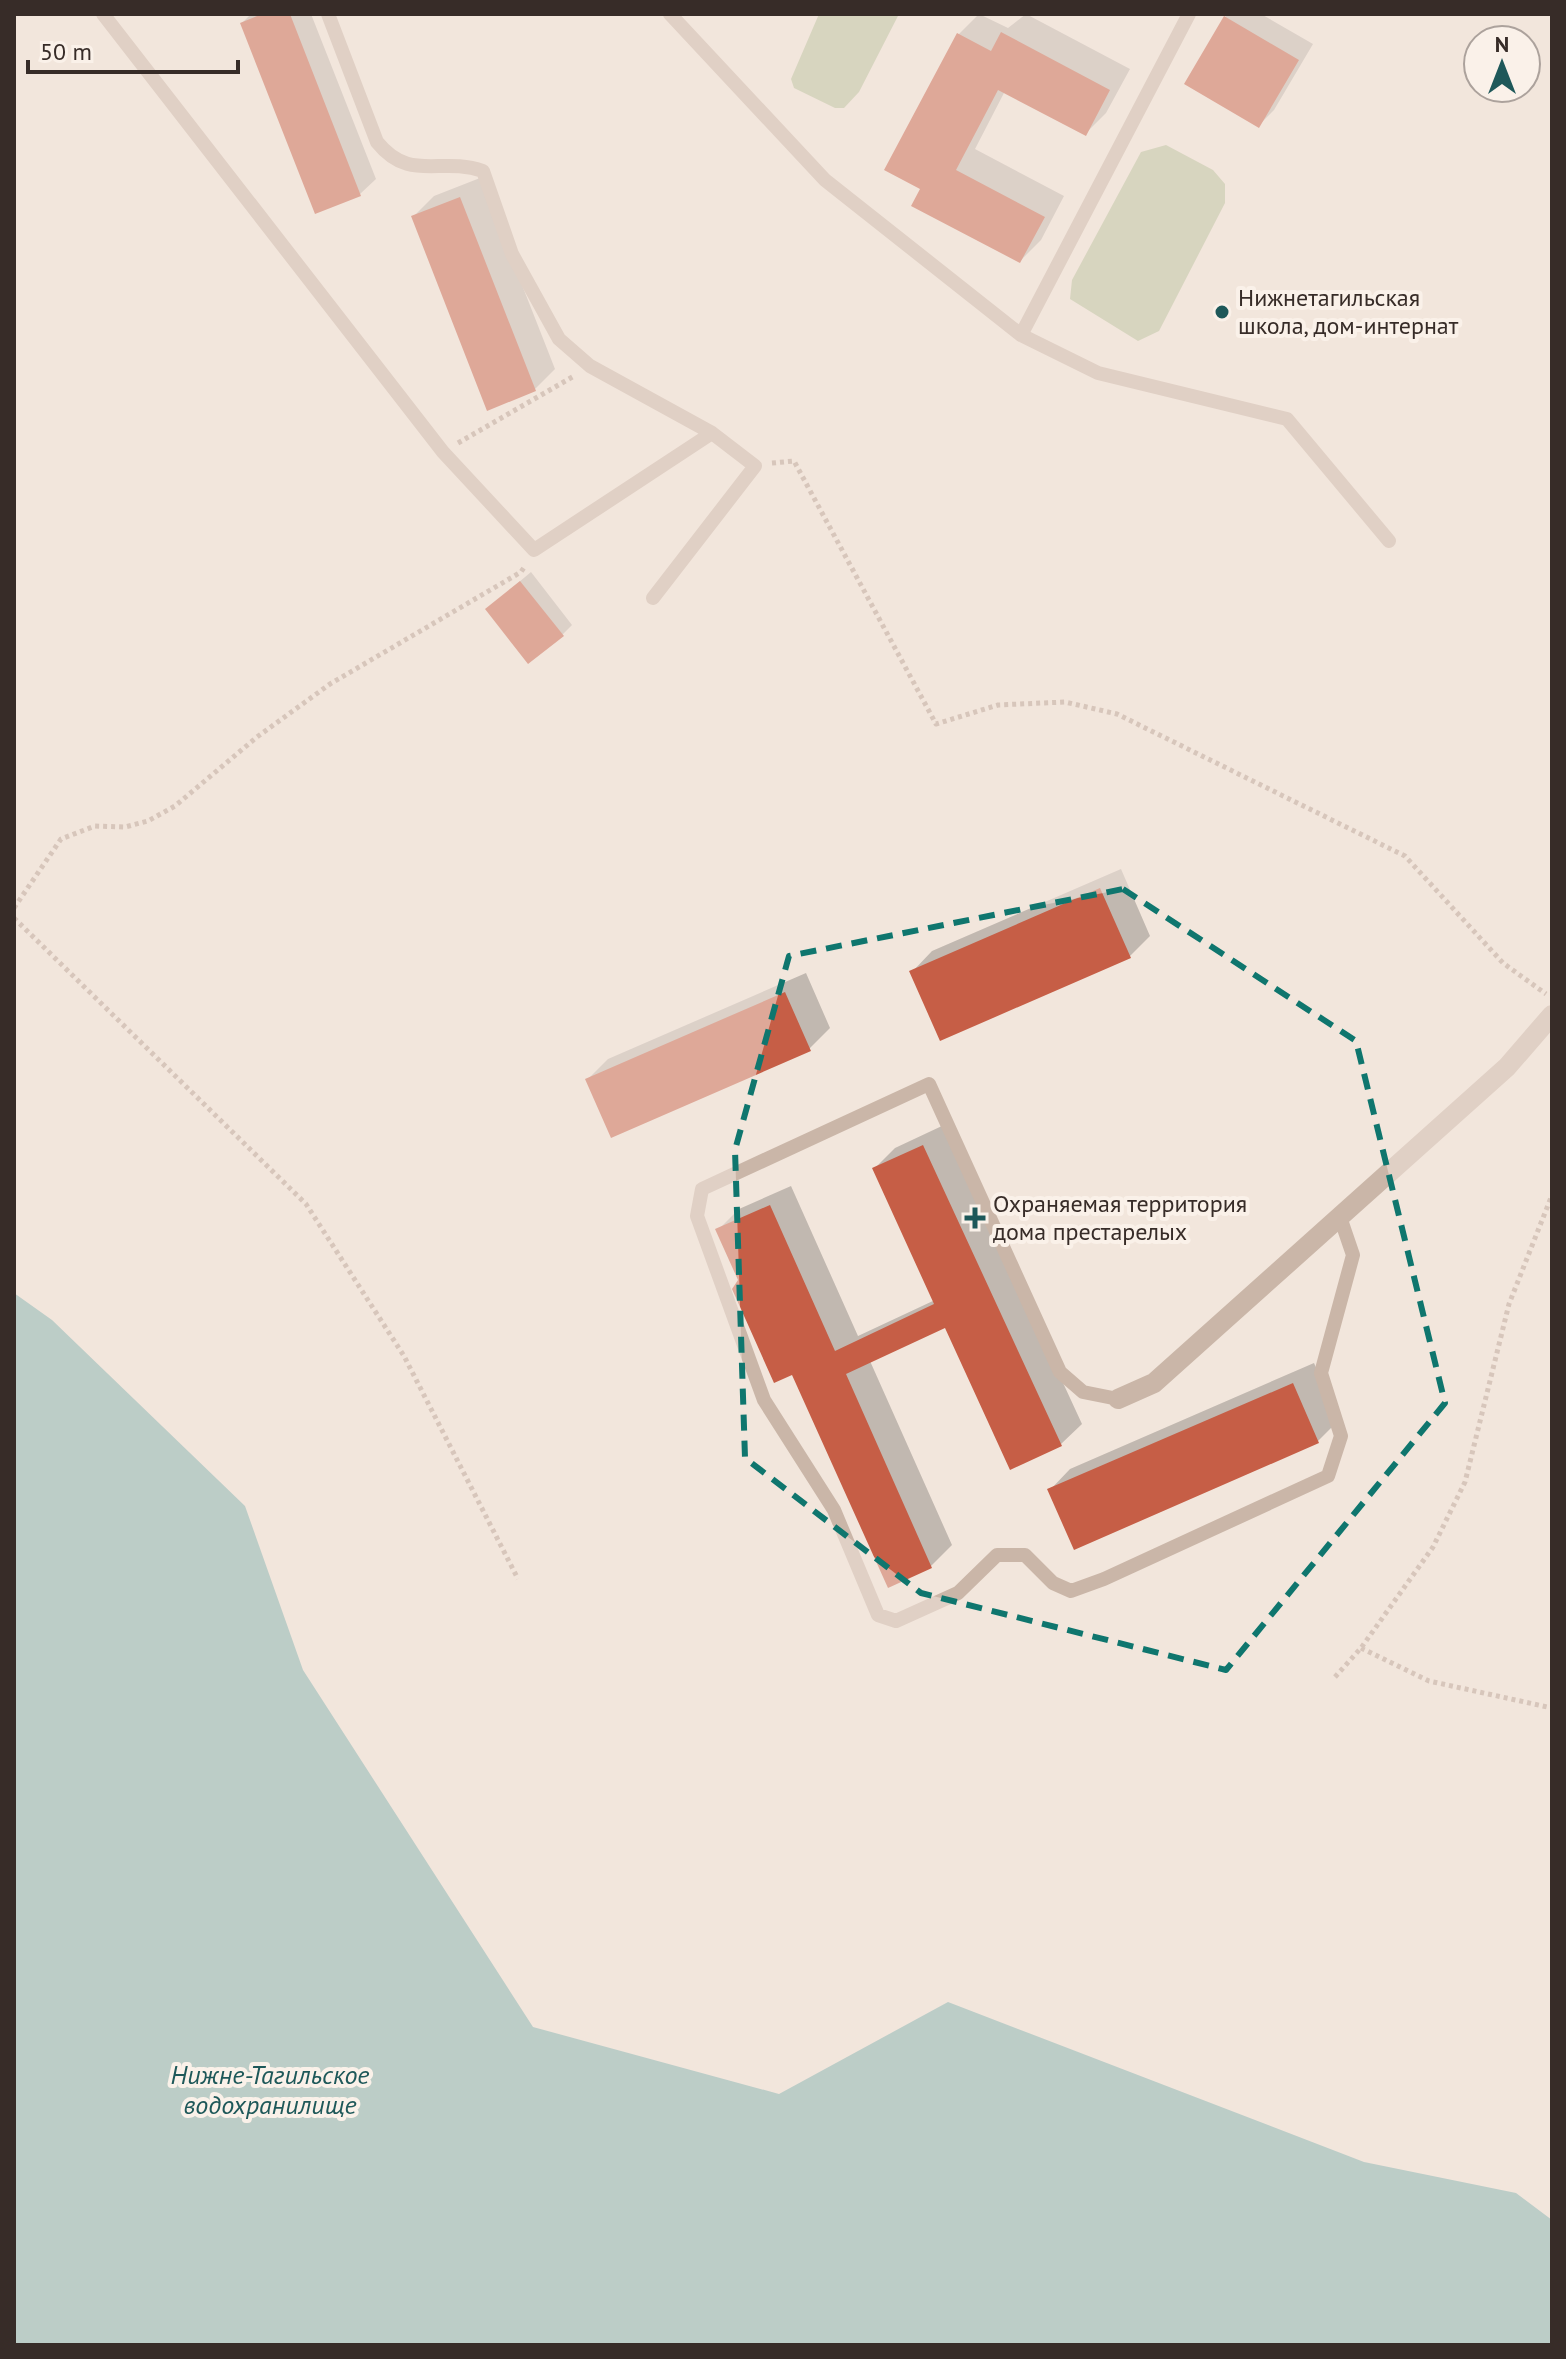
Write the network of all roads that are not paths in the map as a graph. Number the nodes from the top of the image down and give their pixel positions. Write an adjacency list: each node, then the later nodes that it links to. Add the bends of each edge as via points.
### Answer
1 (103, 14): 6 (lane, via 443,452 534,550)
2 (328, 14): 6 (lane, via 377,142 389,157 413,168 451,165 483,171 512,254 559,339 590,366)
3 (670, 14): 5 (lane, via 825,180)
4 (1189, 14): 5 (lane)
5 (1021, 335): 7 (lane, via 1098,373 1287,419)
6 (712, 433): 8 (lane, via 755,466)
7 (1389, 541)
8 (653, 598)
9 (1552, 1015): 10 (street, via 1507,1067)
10 (1340, 1217): 11 (street, via 1154,1383); 11 (lane, via 1353,1255 1321,1373 1341,1436 1328,1476 1071,1591 1053,1583 1025,1555 997,1555 958,1593 896,1621 878,1615 834,1510 764,1400 697,1216 702,1189 929,1084 1060,1372 1083,1392)
11 (1118, 1399)

